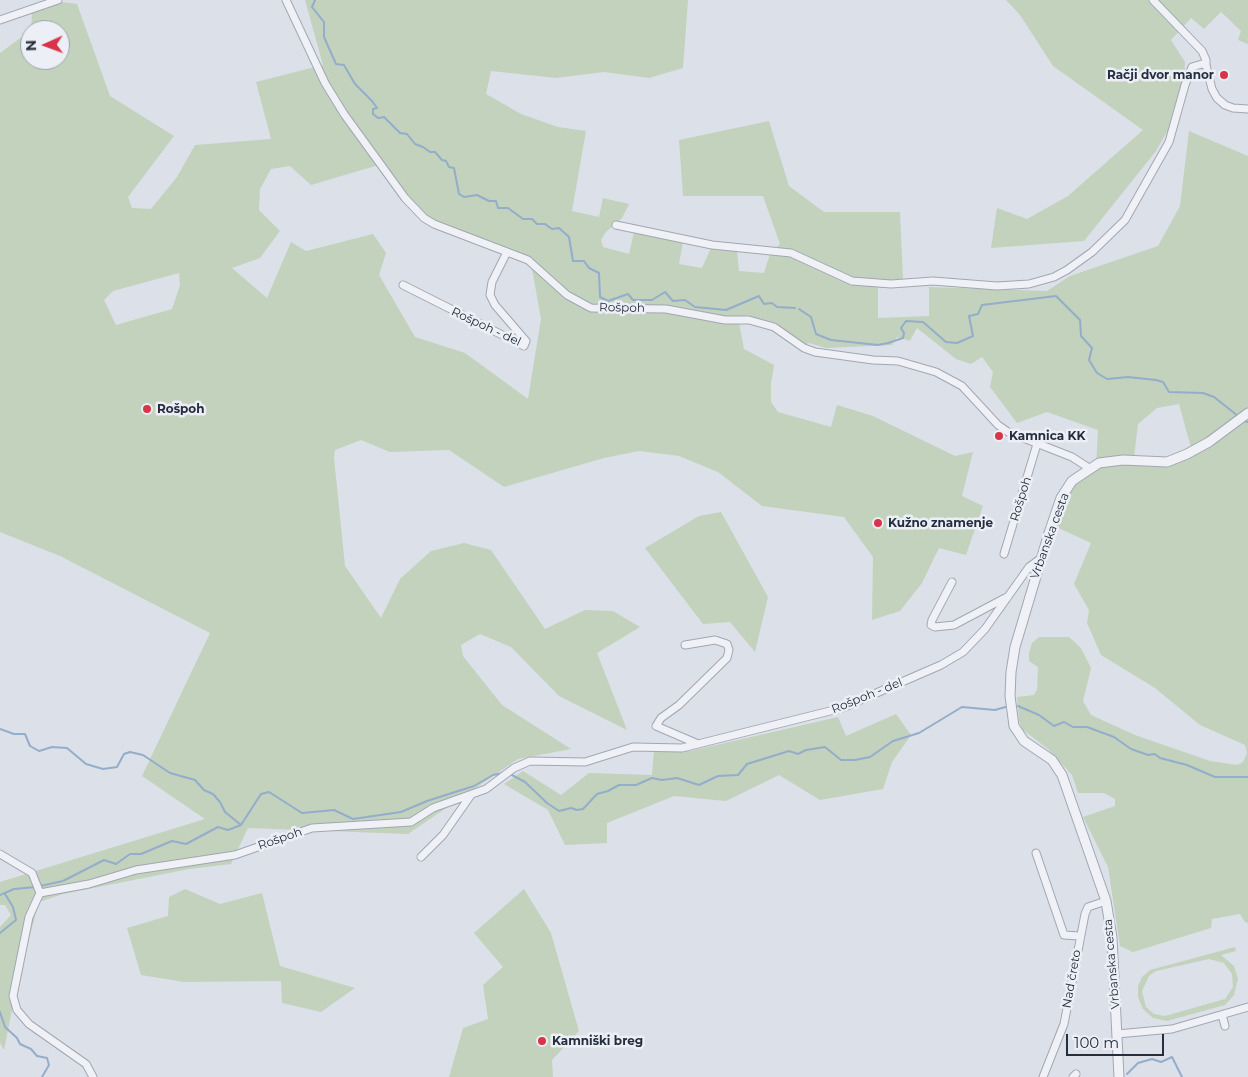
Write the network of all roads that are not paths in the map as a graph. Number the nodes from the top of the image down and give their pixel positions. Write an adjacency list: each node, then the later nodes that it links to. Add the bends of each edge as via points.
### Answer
1 (58, 0): 4 (street)
2 (286, 0): 8 (street, Rošpoh, via 325,83 406,198 434,224)
3 (1152, 0): 5 (street, via 1202,51)
4 (0, 20)
5 (1206, 65): 6 (street, via 1217,98 1233,108); 7 (street, via 1192,68 1184,85 1169,142 1125,220 1092,252 1054,278 998,286 934,281 891,284 852,281 791,253 712,245)
6 (1248, 109)
7 (616, 225)
8 (507, 252): 9 (street, Rošpoh - del, via 492,282 490,295 526,341 524,346); 11 (street, Rošpoh, via 528,260 567,295 591,308 666,309 725,320 750,320 774,326 804,348 815,352 898,361 936,372 962,386 998,425)
9 (403, 285)
10 (1247, 414): 12 (street, Vrbanska cesta, via 1209,442 1167,462 1123,460)
11 (1037, 444): 12 (street, Rošpoh, via 1072,457); 13 (street, Rošpoh)
12 (1088, 468): 14 (street, Vrbanska cesta, via 1072,481 1061,498)
13 (1004, 554)
14 (1040, 559): 16 (street, Rošpoh - del); 25 (street, Vrbanska cesta, via 1015,647 1011,713 1018,734 1052,760 1062,775)
15 (952, 582): 16 (street, Rošpoh - del, via 932,620 931,625 935,627 954,625)
16 (1006, 598): 18 (street, Rošpoh - del, via 985,630 964,652 941,665 842,708)
17 (685, 646): 18 (street, via 715,640 727,644 729,650 727,658 656,726)
18 (698, 744): 19 (street, Rošpoh - del, via 682,748 633,747 585,762 530,761)
19 (514, 768): 20 (street, Rošpoh, via 504,778)
20 (471, 795): 23 (street, via 443,835); 24 (street, Rošpoh, via 433,808 411,822 312,828 211,860 136,870 89,884)
21 (1036, 853): 26 (street, Nad čreto, via 1064,936)
22 (0, 854): 24 (street, via 32,873)
23 (421, 857)
24 (38, 888): 31 (street, via 28,917 13,996 18,1010 29,1024 86,1064)
25 (1106, 901): 26 (street, Nad čreto, via 1088,907); 30 (street, Vrbanska cesta, via 1112,938)
26 (1079, 936): 32 (street, Nad čreto, via 1064,1024)
27 (1248, 1007): 28 (street)
28 (1222, 1015): 29 (street); 30 (street, via 1172,1029)
29 (1225, 1026)
30 (1117, 1034): 33 (street, Vrbanska cesta)
31 (93, 1077)
32 (1043, 1077)
33 (1119, 1077)

